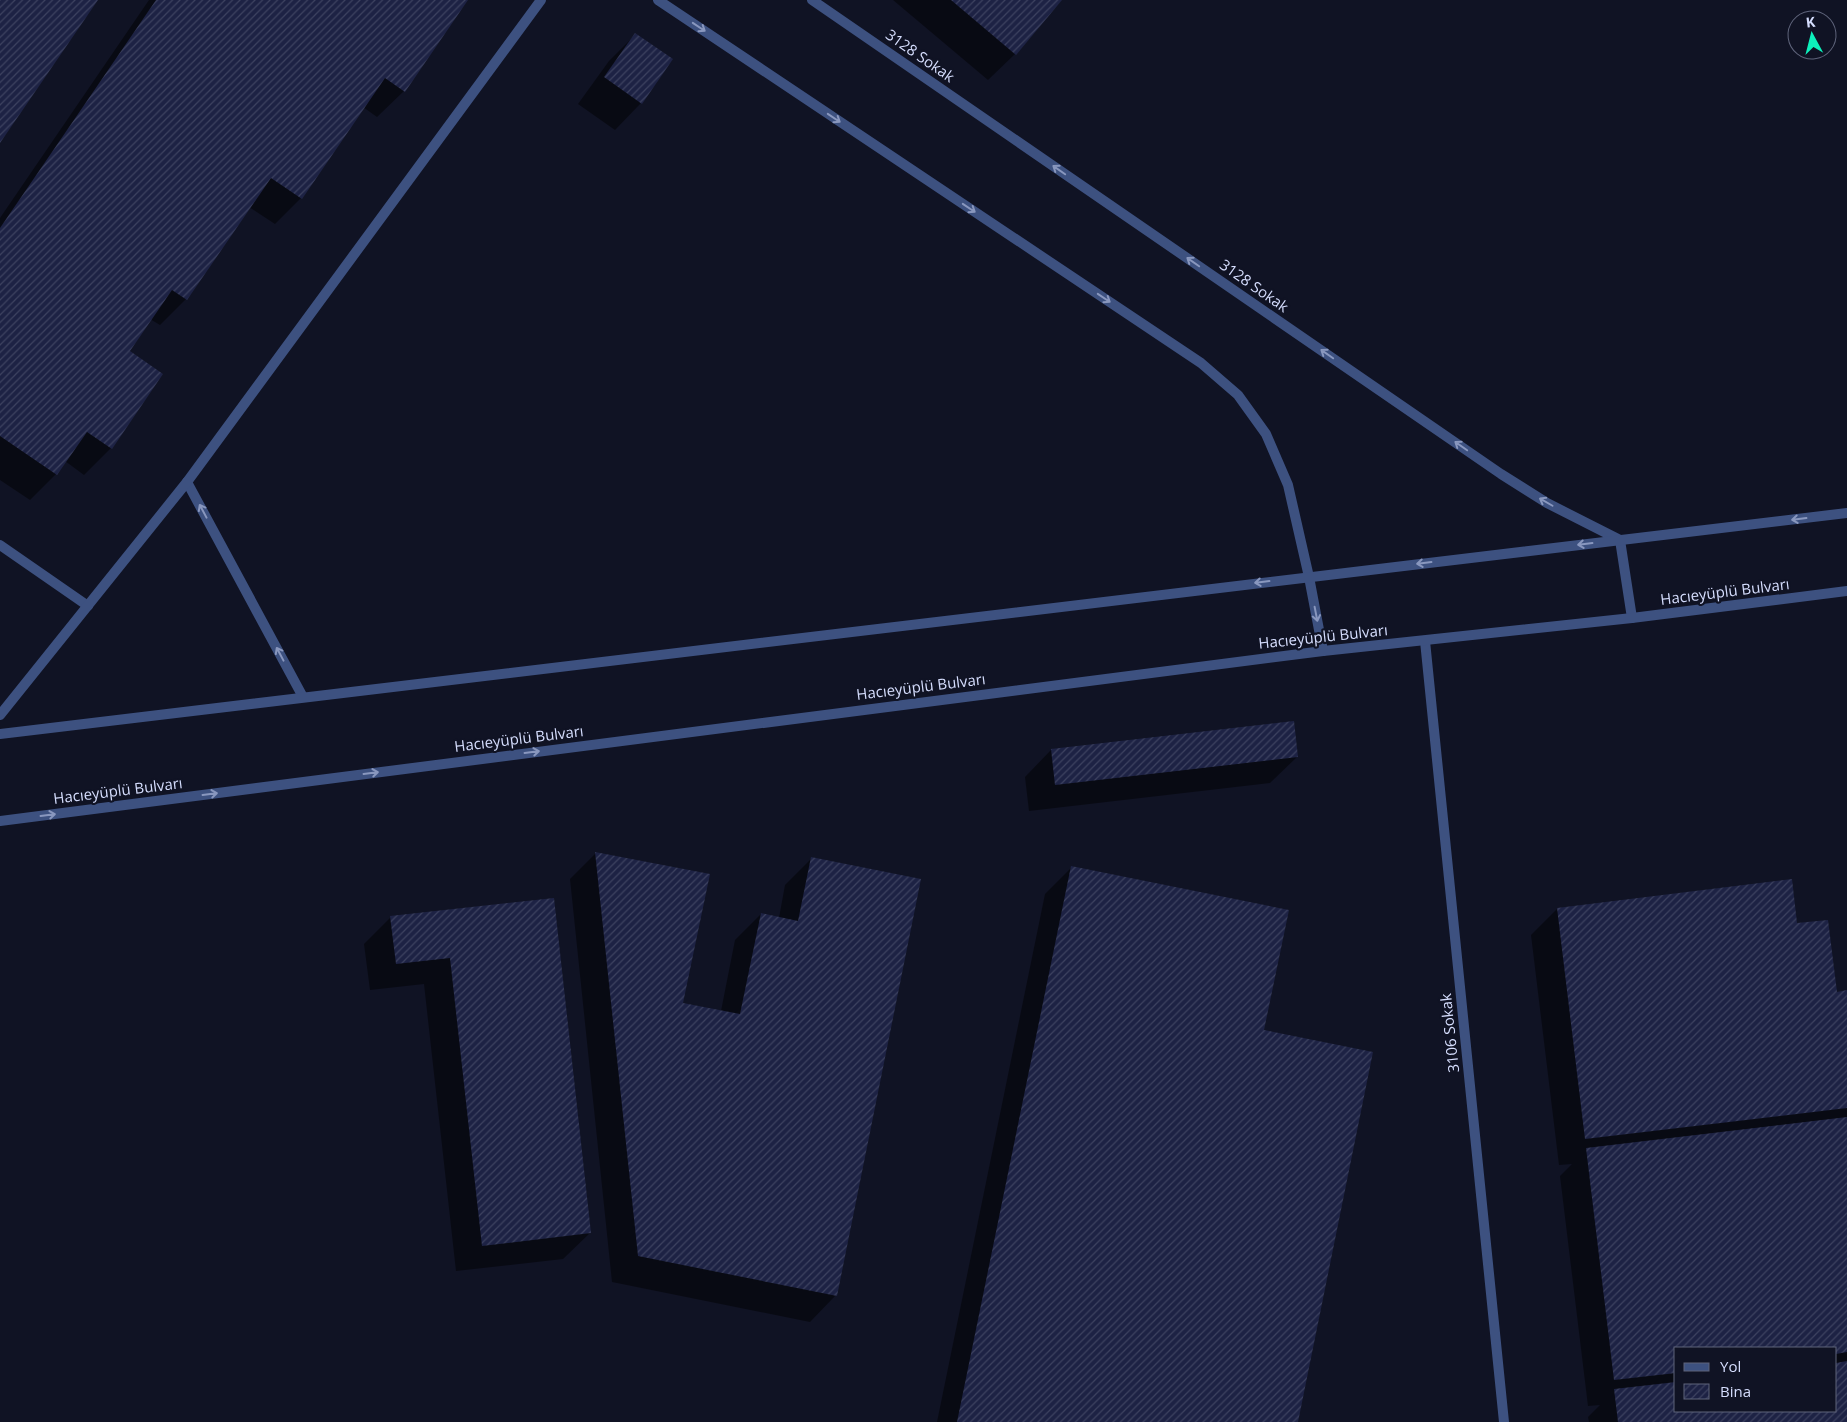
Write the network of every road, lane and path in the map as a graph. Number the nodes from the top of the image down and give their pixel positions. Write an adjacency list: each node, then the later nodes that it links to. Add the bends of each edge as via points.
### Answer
1 (541, 0): 4 (street)
2 (658, 0): 8 (street, one-way to 8, via 1201,363 1238,395 1266,434 1288,485)
3 (812, 0): 6 (street, 3128 Sokak, one-way to 3, via 1547,503 1501,474)
4 (187, 482): 10 (street); 14 (street, one-way to 4)
5 (1847, 513): 6 (street, one-way to 6)
6 (1620, 540): 8 (street, one-way to 8); 11 (street)
7 (0, 545): 10 (street)
8 (1309, 577): 13 (street, one-way to 13); 14 (street, one-way to 14)
9 (1847, 592): 11 (street, Hacıeyüplü Bulvarı)
10 (88, 606): 15 (street)
11 (1632, 618): 12 (street, Hacıeyüplü Bulvarı)
12 (1425, 641): 13 (street, Hacıeyüplü Bulvarı); 18 (street, 3106 Sokak)
13 (1323, 651): 17 (street, Hacıeyüplü Bulvarı, one-way to 13)
14 (303, 697): 16 (street)
15 (0, 715)
16 (0, 734)
17 (0, 821)
18 (1504, 1422)

